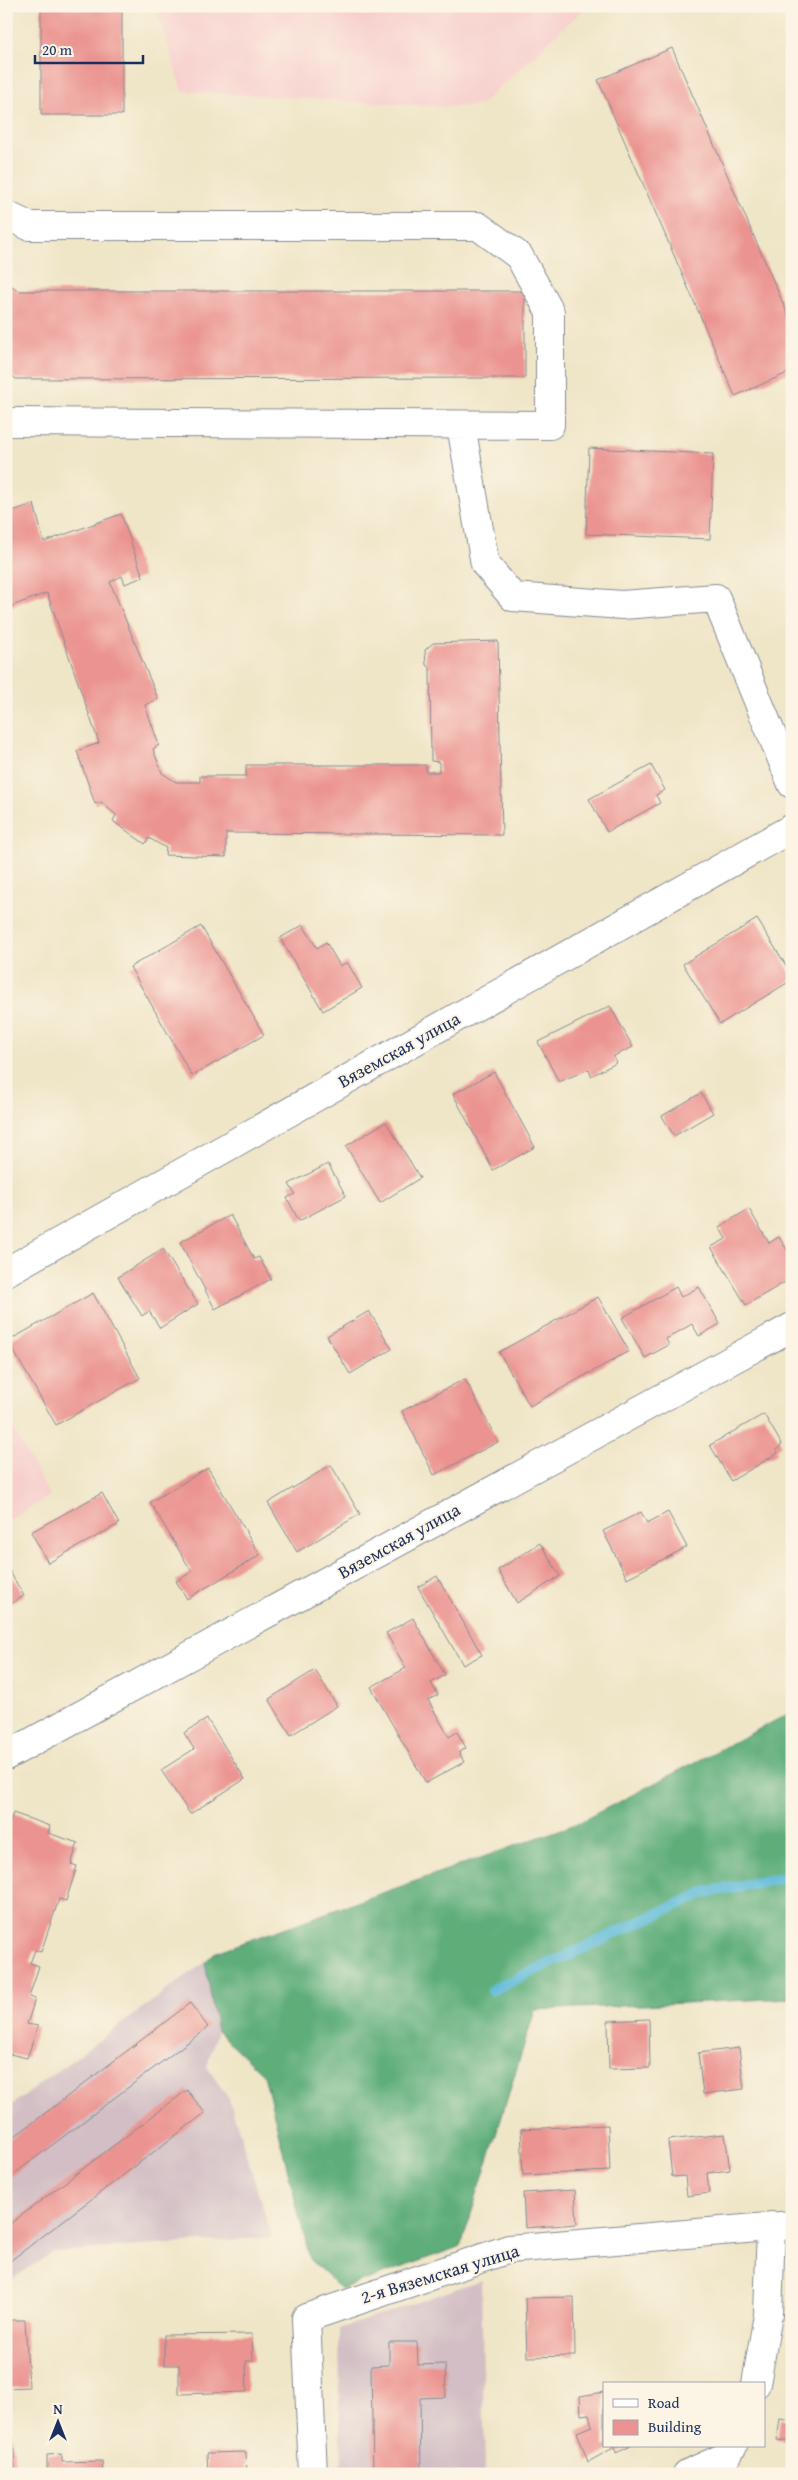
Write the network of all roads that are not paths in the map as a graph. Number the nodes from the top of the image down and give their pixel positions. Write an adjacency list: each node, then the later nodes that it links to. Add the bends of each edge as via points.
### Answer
1 (6, 215): 3 (street, via 29,226 478,226 518,256 550,312 550,425)
2 (6, 422): 3 (street)
3 (461, 424): 4 (street, via 485,564 513,597 622,604 716,598)
4 (792, 784)
5 (792, 828): 6 (street, Вяземская улица)
6 (6, 1272)
7 (792, 1327): 8 (street, Вяземская улица)
8 (6, 1756)
9 (782, 2225): 10 (street); 12 (street, 2-я Вяземская улица, via 509,2250 306,2318)
10 (756, 2382)
11 (731, 2448): 13 (street, via 727,2456)
12 (313, 2474)
13 (687, 2474)

